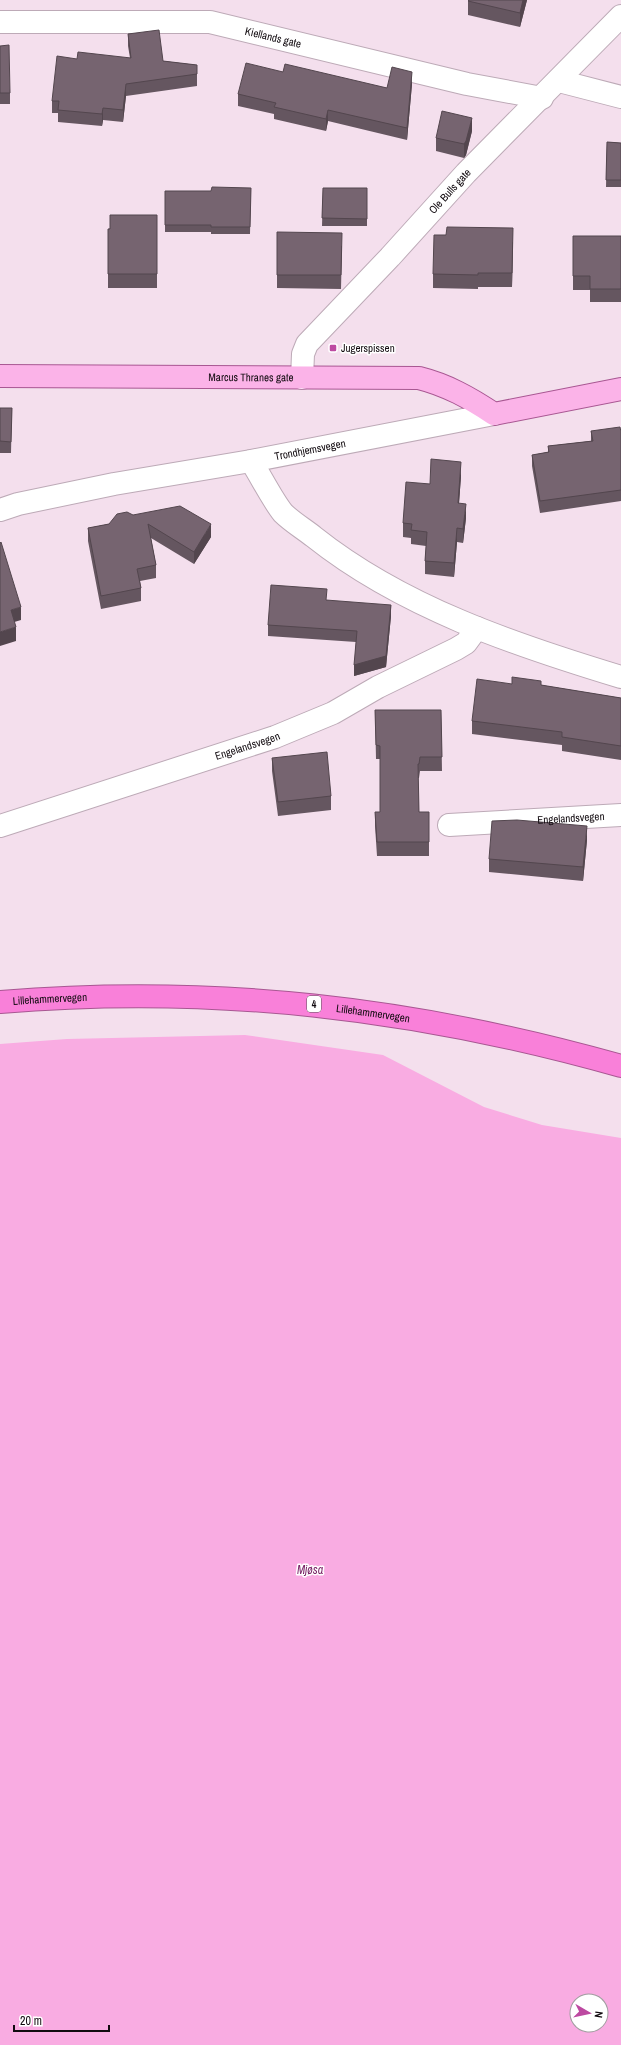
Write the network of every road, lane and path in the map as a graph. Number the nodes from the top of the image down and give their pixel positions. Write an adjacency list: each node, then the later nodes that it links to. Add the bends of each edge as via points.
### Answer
1 (621, 16): 3 (street, Ole Bulls gate)
2 (0, 22): 5 (street, Kiellands gate, via 210,22 467,84)
3 (559, 81): 4 (street); 5 (street, Ole Bulls gate)
4 (621, 97)
5 (542, 98): 7 (street, Ole Bulls gate, via 466,174 307,344 303,354)
6 (0, 376): 7 (main road, Marcus Thranes gate)
7 (302, 378): 9 (main road, Marcus Thranes gate, via 419,378 470,398)
8 (621, 390): 9 (main road, Trondhjemsvegen)
9 (494, 414): 10 (street, Trondhjemsvegen)
10 (251, 461): 11 (street, Trondhjemsvegen, via 114,484); 12 (street, via 283,512 337,556 400,592)
11 (0, 510)
12 (477, 628): 13 (street, via 535,651); 16 (street, Engelandsvegen, via 466,643 456,649 378,687 333,713 275,737)
13 (621, 677)
14 (621, 815): 15 (street, Engelandsvegen)
15 (448, 825)
16 (0, 826)
17 (0, 1002): 18 (highway, Lillehammervegen / 4, via 146,995 328,1005 488,1032)
18 (621, 1066)

